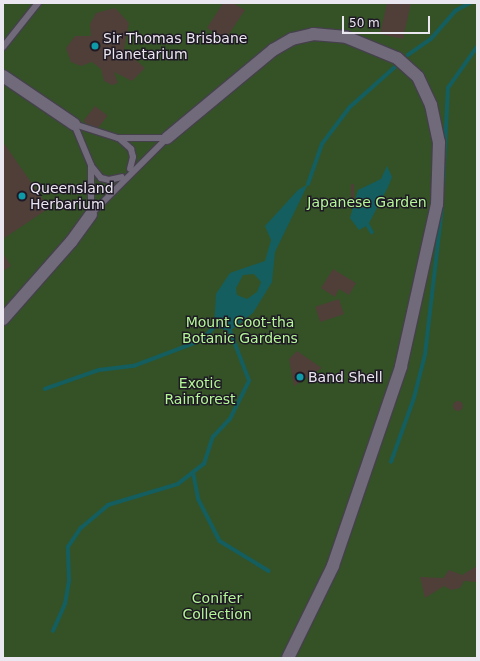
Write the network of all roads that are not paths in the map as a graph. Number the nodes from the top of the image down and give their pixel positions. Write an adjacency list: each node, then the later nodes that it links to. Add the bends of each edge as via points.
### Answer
1 (38, 3): 2 (lane)
2 (3, 47)
3 (3, 76): 4 (street)
4 (74, 124): 5 (lane); 7 (lane)
5 (118, 138): 6 (lane); 8 (lane, via 126,142 133,157)
6 (167, 138): 8 (lane); 11 (street, via 273,50 292,39 313,34 346,36 397,58 418,77 431,105 438,142 437,204 401,367 333,566)
7 (91, 165): 8 (lane, via 95,172 109,180); 9 (lane)
8 (127, 174): 9 (lane)
9 (91, 214): 10 (street, via 67,248)
10 (3, 319)
11 (288, 658)

